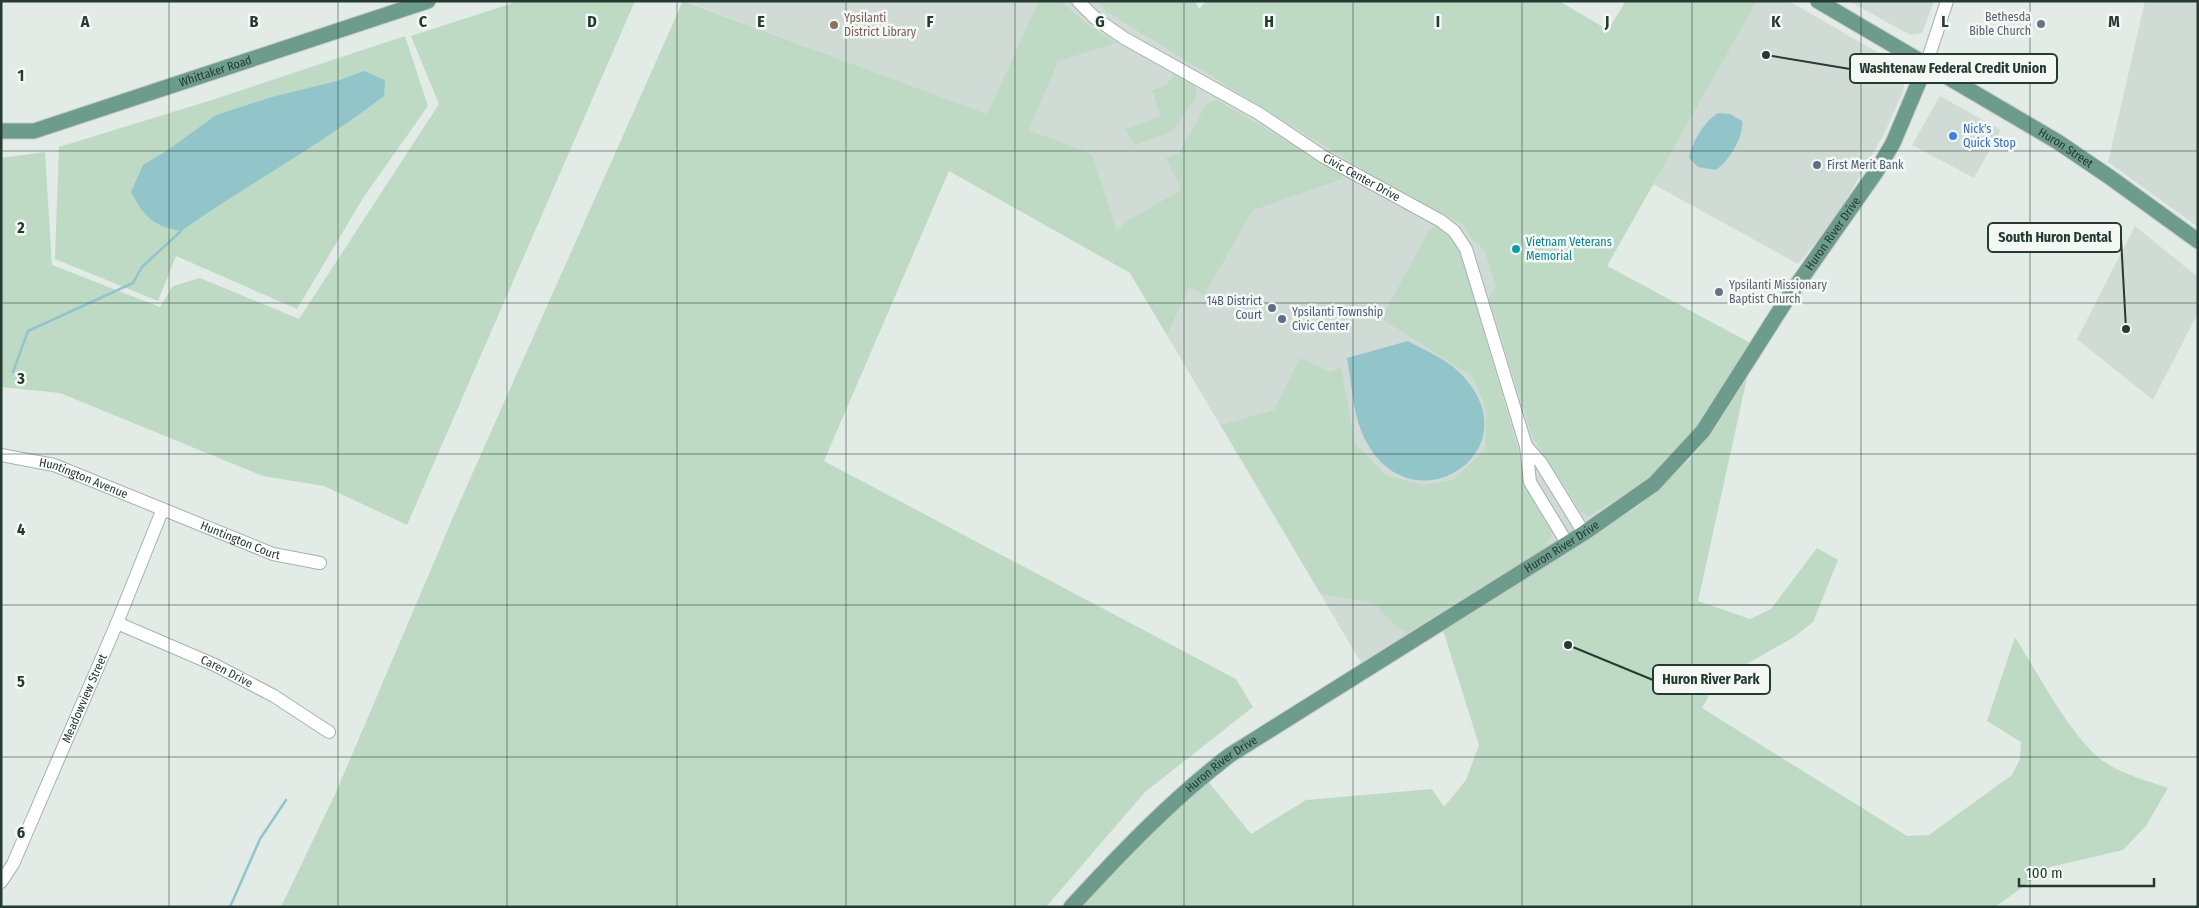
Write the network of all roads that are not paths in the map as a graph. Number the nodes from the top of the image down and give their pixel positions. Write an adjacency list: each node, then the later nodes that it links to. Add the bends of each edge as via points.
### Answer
1 (428, 1): 6 (main road, Whittaker Road, via 34,131)
2 (1078, 1): 8 (street, Civic Center Drive, via 1095,18 1124,38 1258,113 1324,157 1454,231 1466,249)
3 (1818, 1): 5 (main road)
4 (1947, 1): 5 (street)
5 (1926, 65): 7 (main road, Huron Street, via 2060,144); 11 (main road, Huron River Drive, via 1893,143 1876,172 1787,299 1703,431 1654,484)
6 (1, 131)
7 (2198, 241)
8 (1526, 446): 11 (street, Civic Center Drive, via 1541,463); 12 (street, Civic Center Drive, via 1530,482)
9 (1, 455): 10 (street, Huntington Avenue, via 54,465)
10 (162, 511): 13 (street, Huntington Court, via 273,554); 14 (street, Meadowview Street)
11 (1584, 532): 12 (main road, Huron River Drive)
12 (1567, 543): 17 (main road, Huron River Drive, via 1230,755 1165,809)
13 (320, 563)
14 (117, 623): 15 (street, Caren Drive, via 215,665 274,696); 16 (street, Meadowview Street, via 13,864)
15 (329, 732)
16 (1, 882)
17 (1071, 907)

